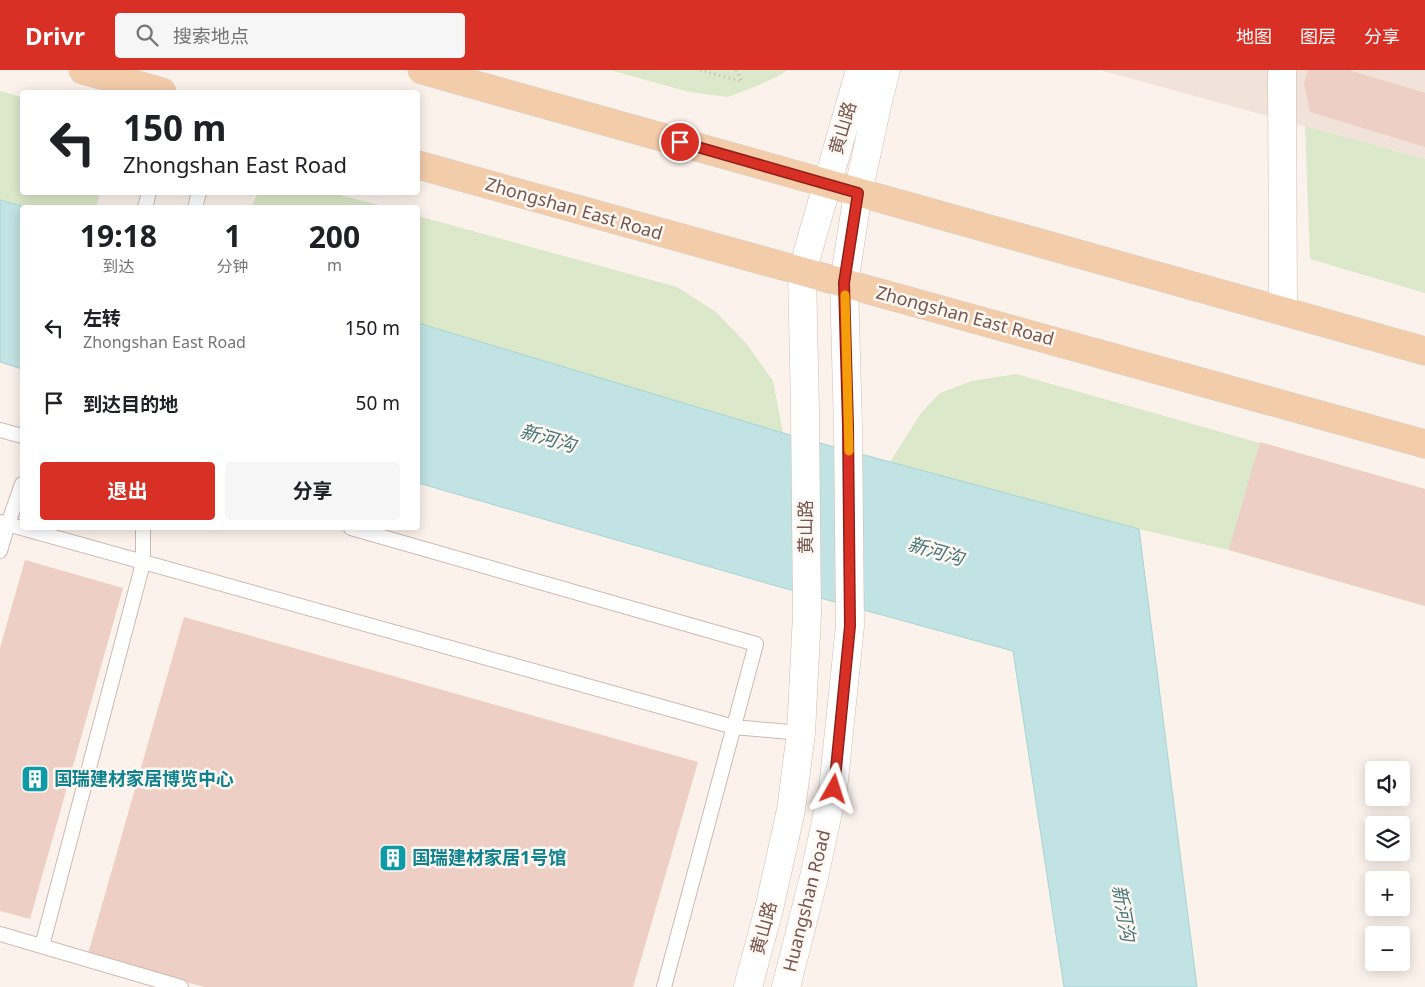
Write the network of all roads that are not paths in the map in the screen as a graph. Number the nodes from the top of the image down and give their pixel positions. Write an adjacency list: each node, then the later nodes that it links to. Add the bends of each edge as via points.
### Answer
1 (83, 70): 6 (main road)
2 (422, 70): 8 (main road)
3 (860, 70): 8 (street, 黄山路)
4 (886, 70): 9 (street, Huangshan Road)
5 (1282, 70): 12 (street)
6 (155, 90)
7 (420, 166): 10 (main road, Zhongshan East Road)
8 (827, 183): 9 (main road); 10 (street, 黄山路)
9 (858, 193): 11 (street, Huangshan Road); 12 (main road)
10 (802, 272): 11 (main road, Zhongshan East Road); 26 (street, 黄山路, via 807,614)
11 (844, 283): 16 (main road, Zhongshan East Road); 32 (street, Huangshan Road, via 850,626 834,789)
12 (1283, 311): 13 (main road)
13 (1425, 350)
14 (0, 430): 15 (lane)
15 (20, 435)
16 (1425, 444)
17 (20, 488): 18 (lane)
18 (4, 523): 19 (lane); 23 (lane)
19 (20, 528)
20 (28, 530): 24 (lane)
21 (143, 530): 24 (lane)
22 (358, 530): 25 (lane, via 756,644)
23 (0, 551)
24 (143, 563): 25 (lane); 28 (lane)
25 (734, 727): 26 (lane); 30 (lane)
26 (801, 732): 31 (street, 黄山路, via 791,810 770,909)
27 (0, 934): 28 (lane)
28 (42, 946): 29 (lane)
29 (181, 987)
30 (664, 987)
31 (748, 987)
32 (786, 987)

